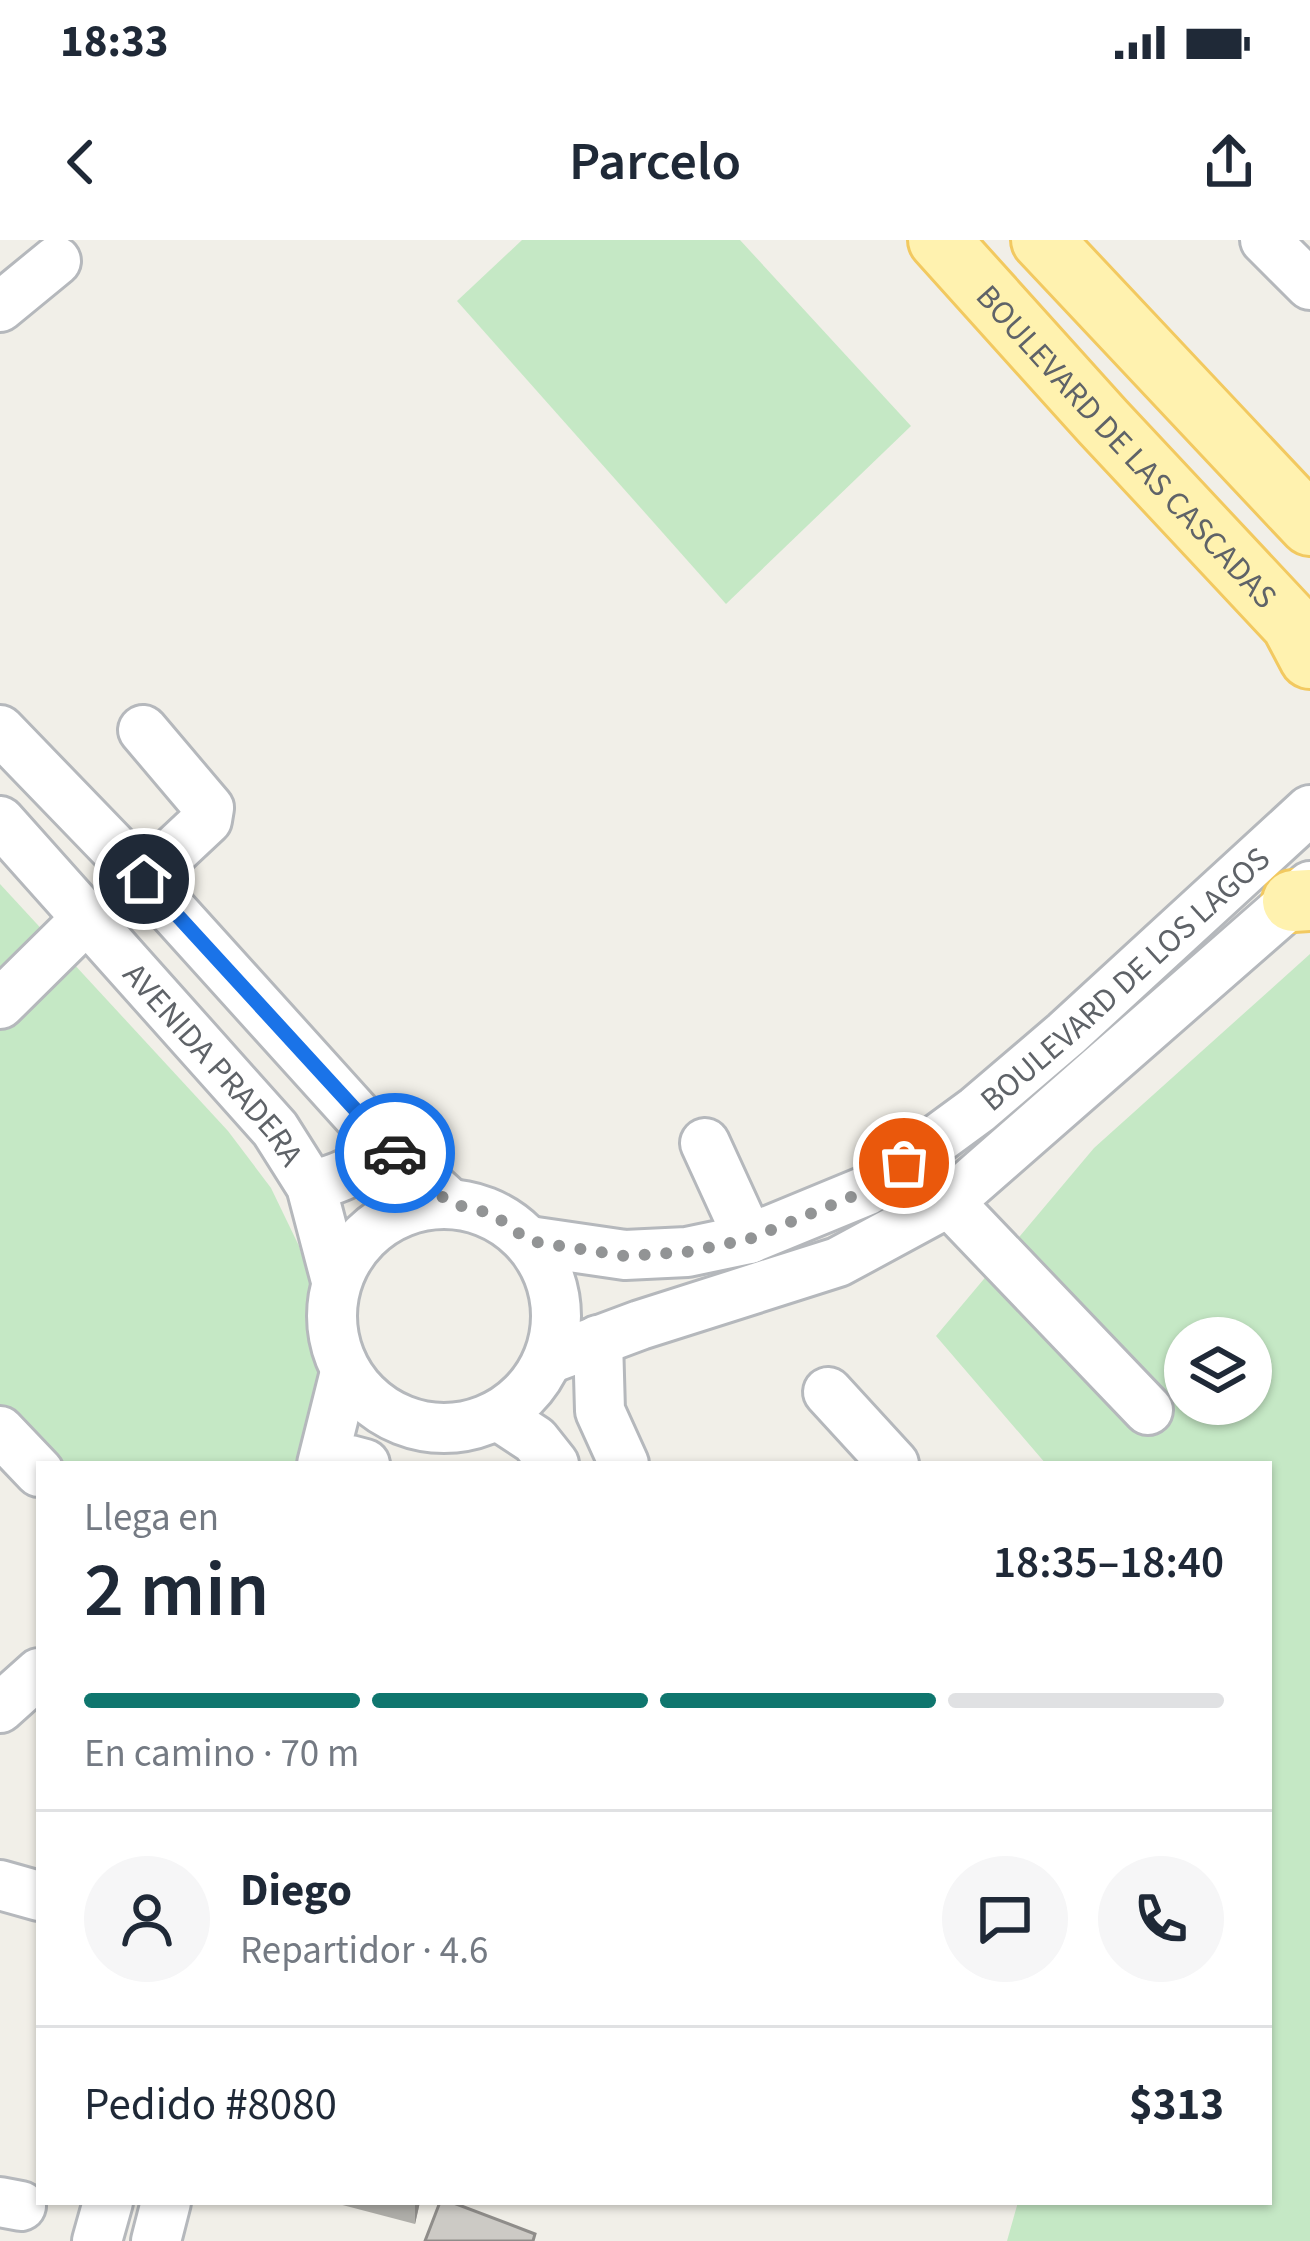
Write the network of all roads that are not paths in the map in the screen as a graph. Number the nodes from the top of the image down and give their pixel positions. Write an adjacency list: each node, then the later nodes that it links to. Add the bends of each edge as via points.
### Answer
1 (939, 240): 8 (main road, BOULEVARD DE LAS CASCADAS, via 1292,624)
2 (1042, 240): 7 (main road)
3 (1265, 240): 5 (street)
4 (56, 260): 6 (street)
5 (1308, 280)
6 (0, 307)
7 (1310, 526)
8 (1310, 658)
9 (143, 730): 13 (street, via 209,808 207,820)
10 (7, 752): 13 (street)
11 (1310, 810): 22 (street, BOULEVARD DE LOS LAGOS, via 977,1110 868,1190)
12 (0, 821): 15 (street, AVENIDA PRADERA)
13 (144, 879): 17 (street)
14 (1304, 896): 20 (street, BOULEVARD DE LOS LAGOS)
15 (86, 919): 16 (street); 19 (street, AVENIDA PRADERA, via 275,1130)
16 (0, 1004)
17 (378, 1138): 19 (street, via 361,1166); 21 (street)
18 (705, 1143): 22 (street)
19 (311, 1186): 25 (street, AVENIDA PRADERA)
20 (949, 1202): 26 (street, BOULEVARD DE LOS LAGOS, via 838,1262); 30 (street)
21 (449, 1203): 23 (street, via 493,1214); 25 (street, via 413,1207 379,1223)
22 (749, 1239): 24 (street, BOULEVARD DE LOS LAGOS)
23 (529, 1241): 24 (street, BOULEVARD DE LOS LAGOS); 27 (street, via 556,1297)
24 (625, 1256): 26 (street)
25 (336, 1281): 28 (street, via 330,1312)
26 (619, 1333): 27 (street, BOULEVARD DE LOS LAGOS); 35 (street, via 600,1411)
27 (549, 1359): 32 (street, via 510,1408)
28 (345, 1372): 32 (street, via 390,1415); 33 (street)
29 (829, 1392): 36 (street)
30 (1148, 1410)
31 (0, 1431): 37 (street)
32 (456, 1436): 34 (street, via 536,1440)
33 (323, 1461)
34 (552, 1461)
35 (622, 1461)
36 (891, 1461)
37 (36, 1469)
38 (36, 1675): 39 (street)
39 (0, 1708)
40 (0, 1885): 41 (street)
41 (36, 1895)
42 (107, 2205): 44 (street)
43 (165, 2205): 45 (street)
44 (97, 2241)
45 (157, 2241)

